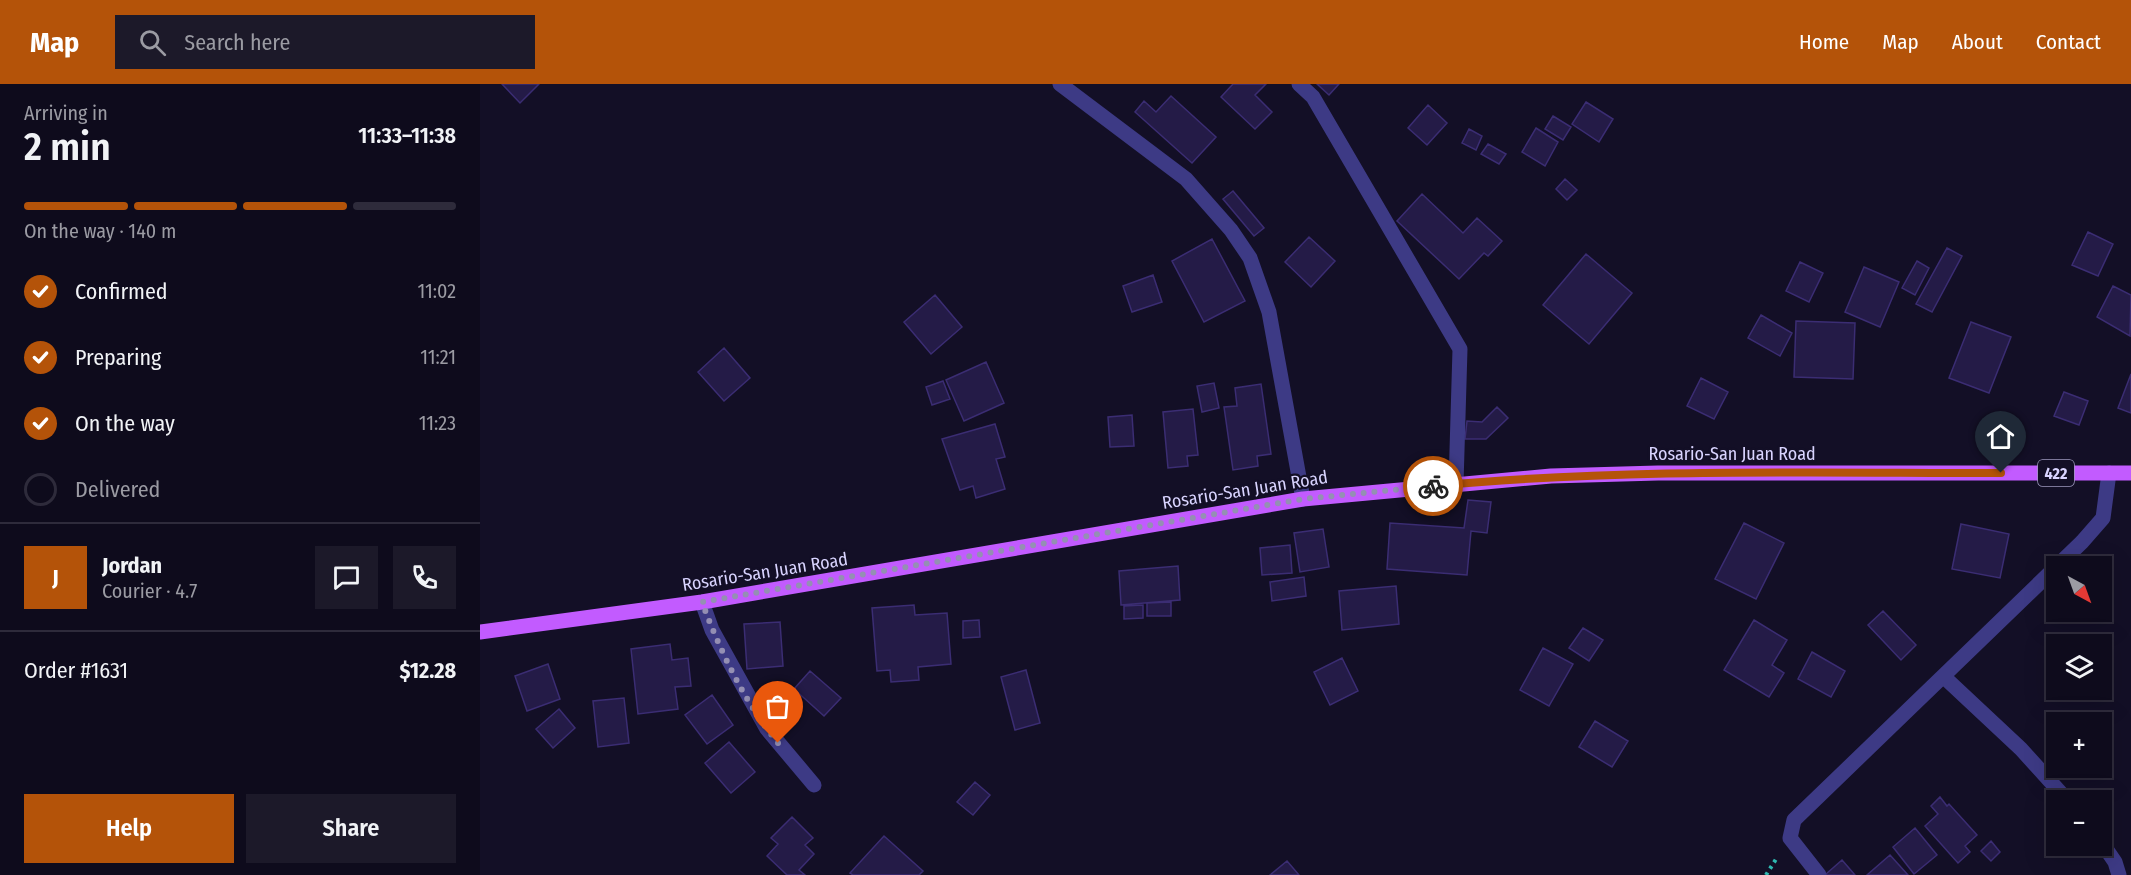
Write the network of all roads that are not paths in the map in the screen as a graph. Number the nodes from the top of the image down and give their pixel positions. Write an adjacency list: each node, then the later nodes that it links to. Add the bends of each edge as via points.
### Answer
1 (1060, 84): 6 (street, via 1186,178 1250,258 1269,312)
2 (1299, 84): 5 (street, via 1313,97 1460,349)
3 (2109, 473): 4 (main road, Rosario-San Juan Road / 422); 5 (main road, Rosario-San Juan Road / 422, via 1658,472); 9 (street, via 2103,518)
4 (2131, 473)
5 (1456, 484): 6 (main road, Rosario-San Juan Road / 422)
6 (1303, 499): 7 (main road, Rosario-San Juan Road / 422)
7 (702, 602): 8 (main road, Rosario-San Juan Road / 422); 10 (street, via 712,630 767,729)
8 (480, 632)
9 (1943, 676): 11 (street, via 2021,749); 13 (street, via 1794,820 1790,838)
10 (814, 784)
11 (2058, 790)
12 (2111, 856): 14 (street)
13 (1819, 875)
14 (2119, 875)

